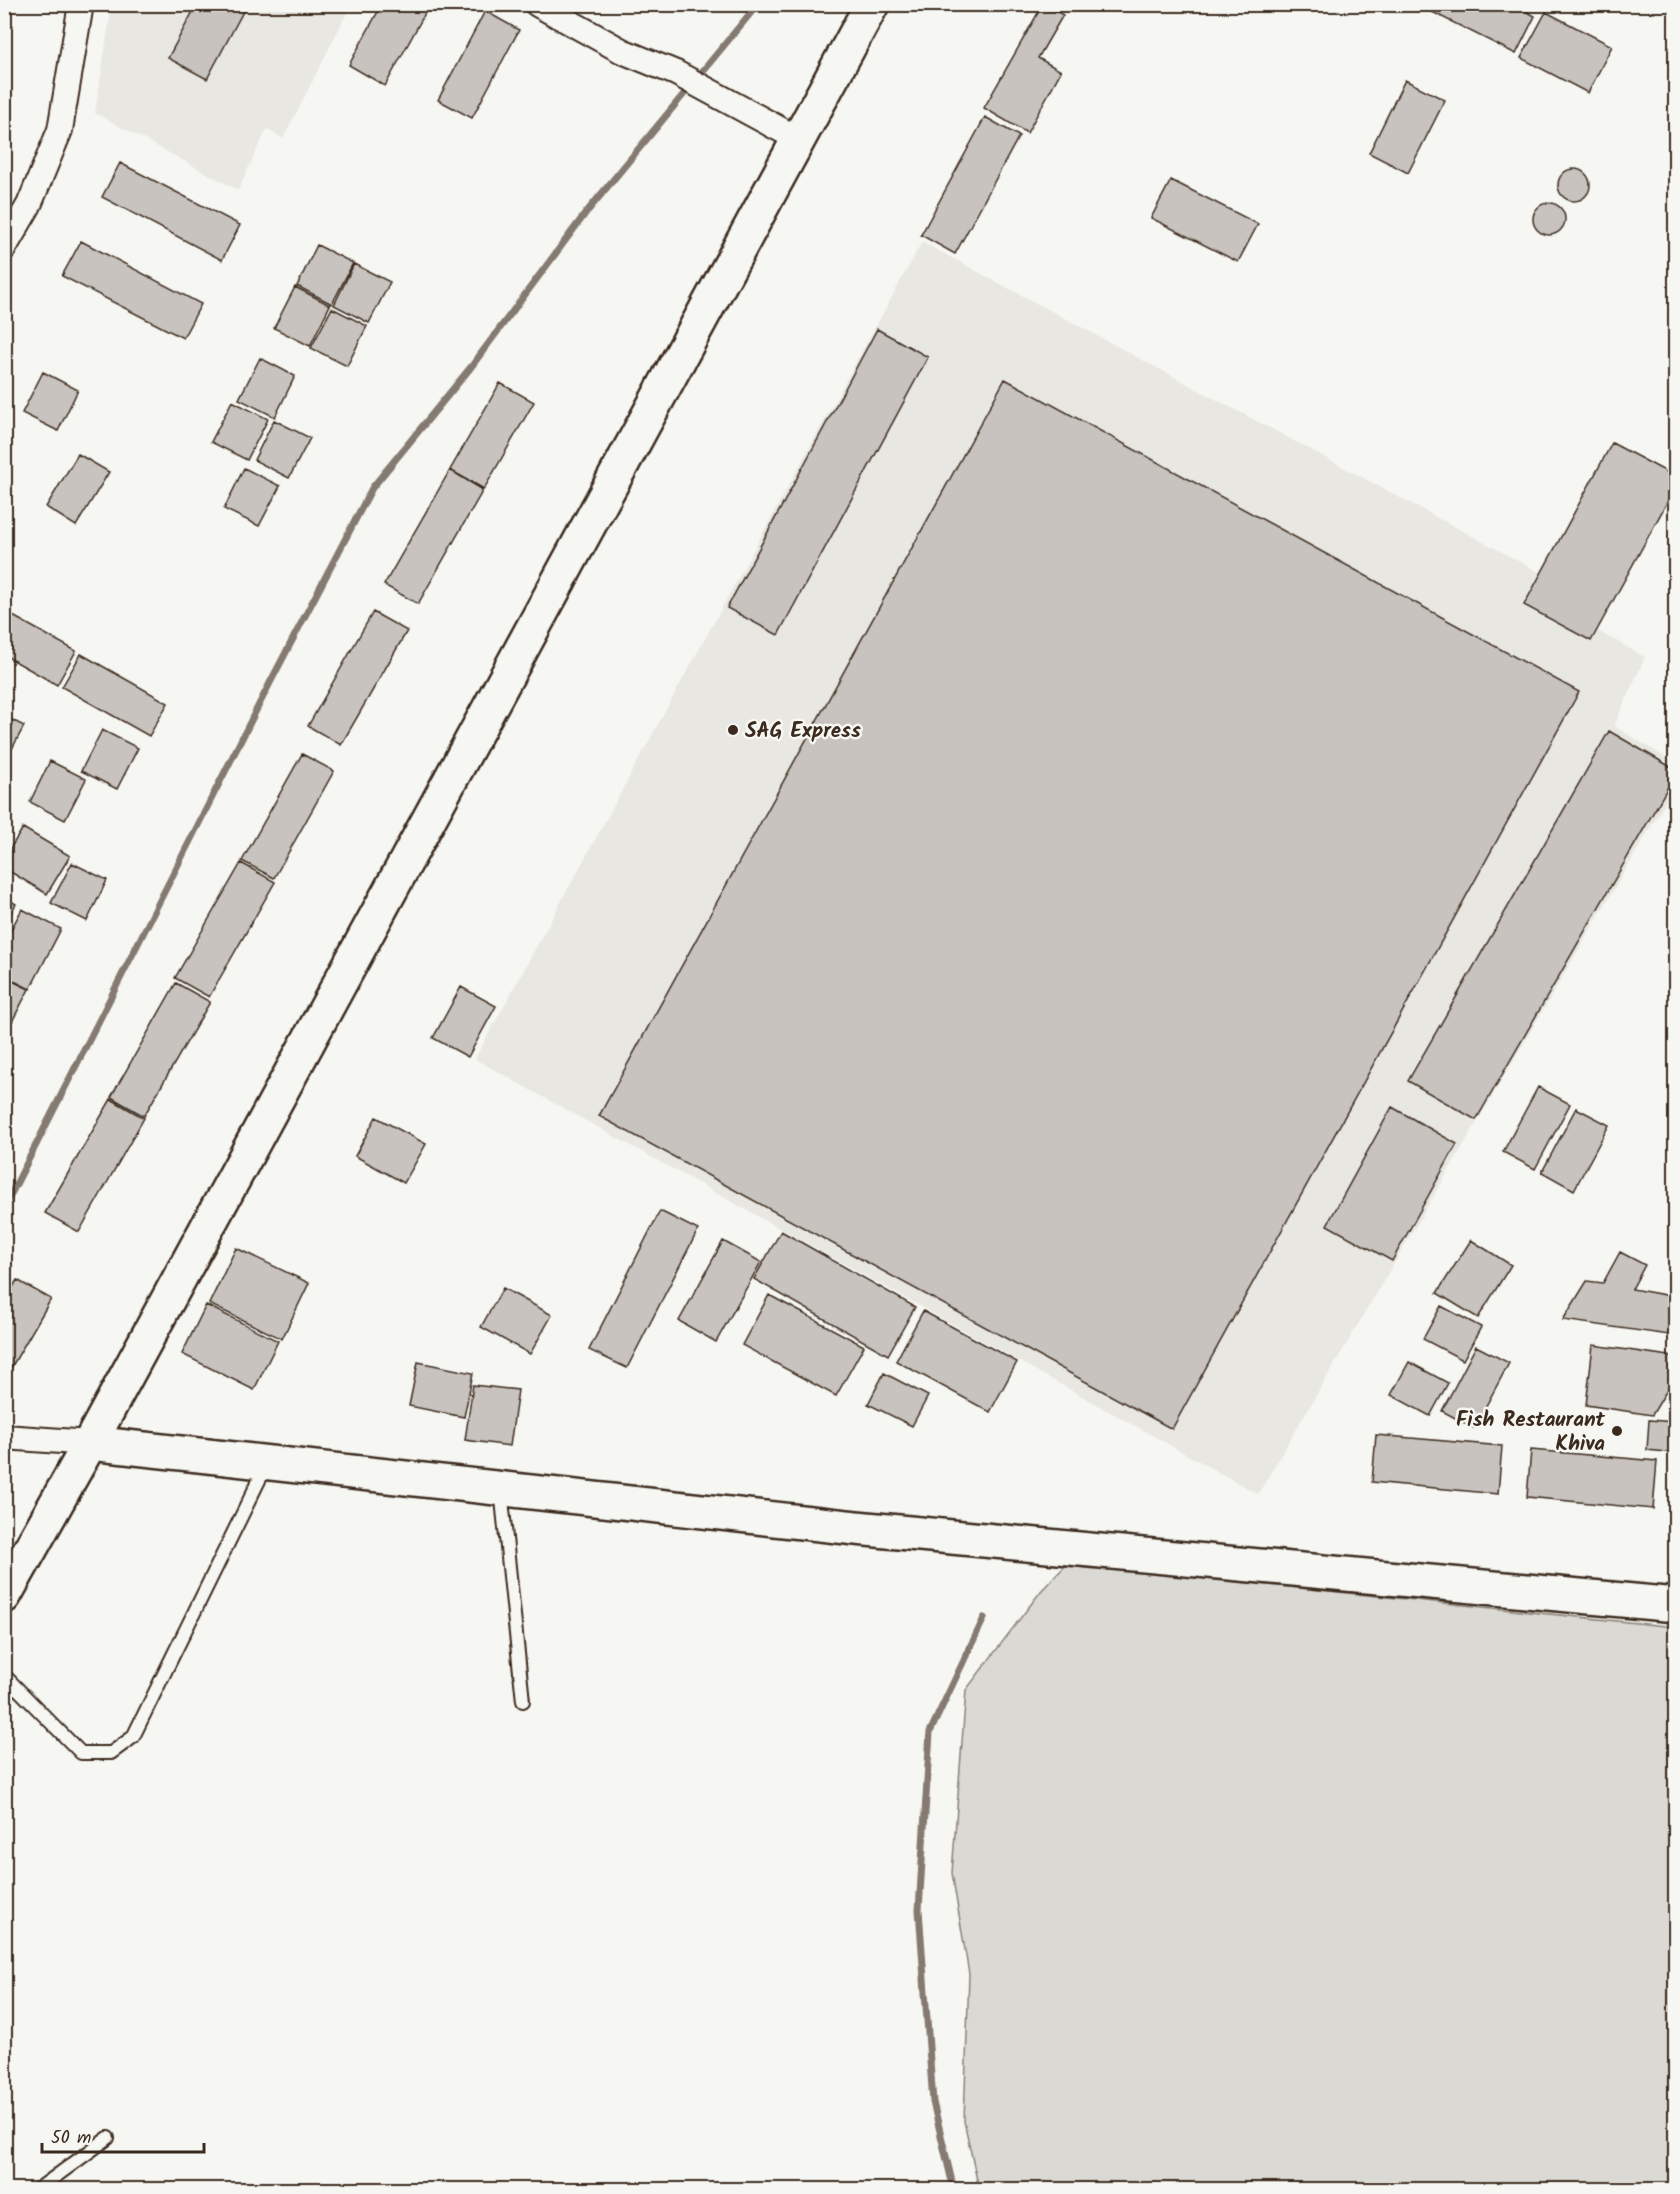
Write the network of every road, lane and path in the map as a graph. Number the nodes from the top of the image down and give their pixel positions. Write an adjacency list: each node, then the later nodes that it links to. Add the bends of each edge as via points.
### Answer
1 (81, 4): 5 (street, via 60,130 29,205)
2 (537, 4): 4 (street)
3 (872, 4): 4 (main road)
4 (798, 139): 7 (main road)
5 (4, 248)
6 (4, 1437): 7 (street)
7 (90, 1443): 8 (main road); 10 (main road)
8 (268, 1463): 9 (main road); 12 (lane, via 133,1737 111,1753 81,1753)
9 (501, 1488): 11 (main road, via 868,1529); 13 (lane)
10 (4, 1596)
11 (1676, 1605)
12 (4, 1675)
13 (523, 1701)
14 (108, 2138): 15 (lane)
15 (37, 2190)

